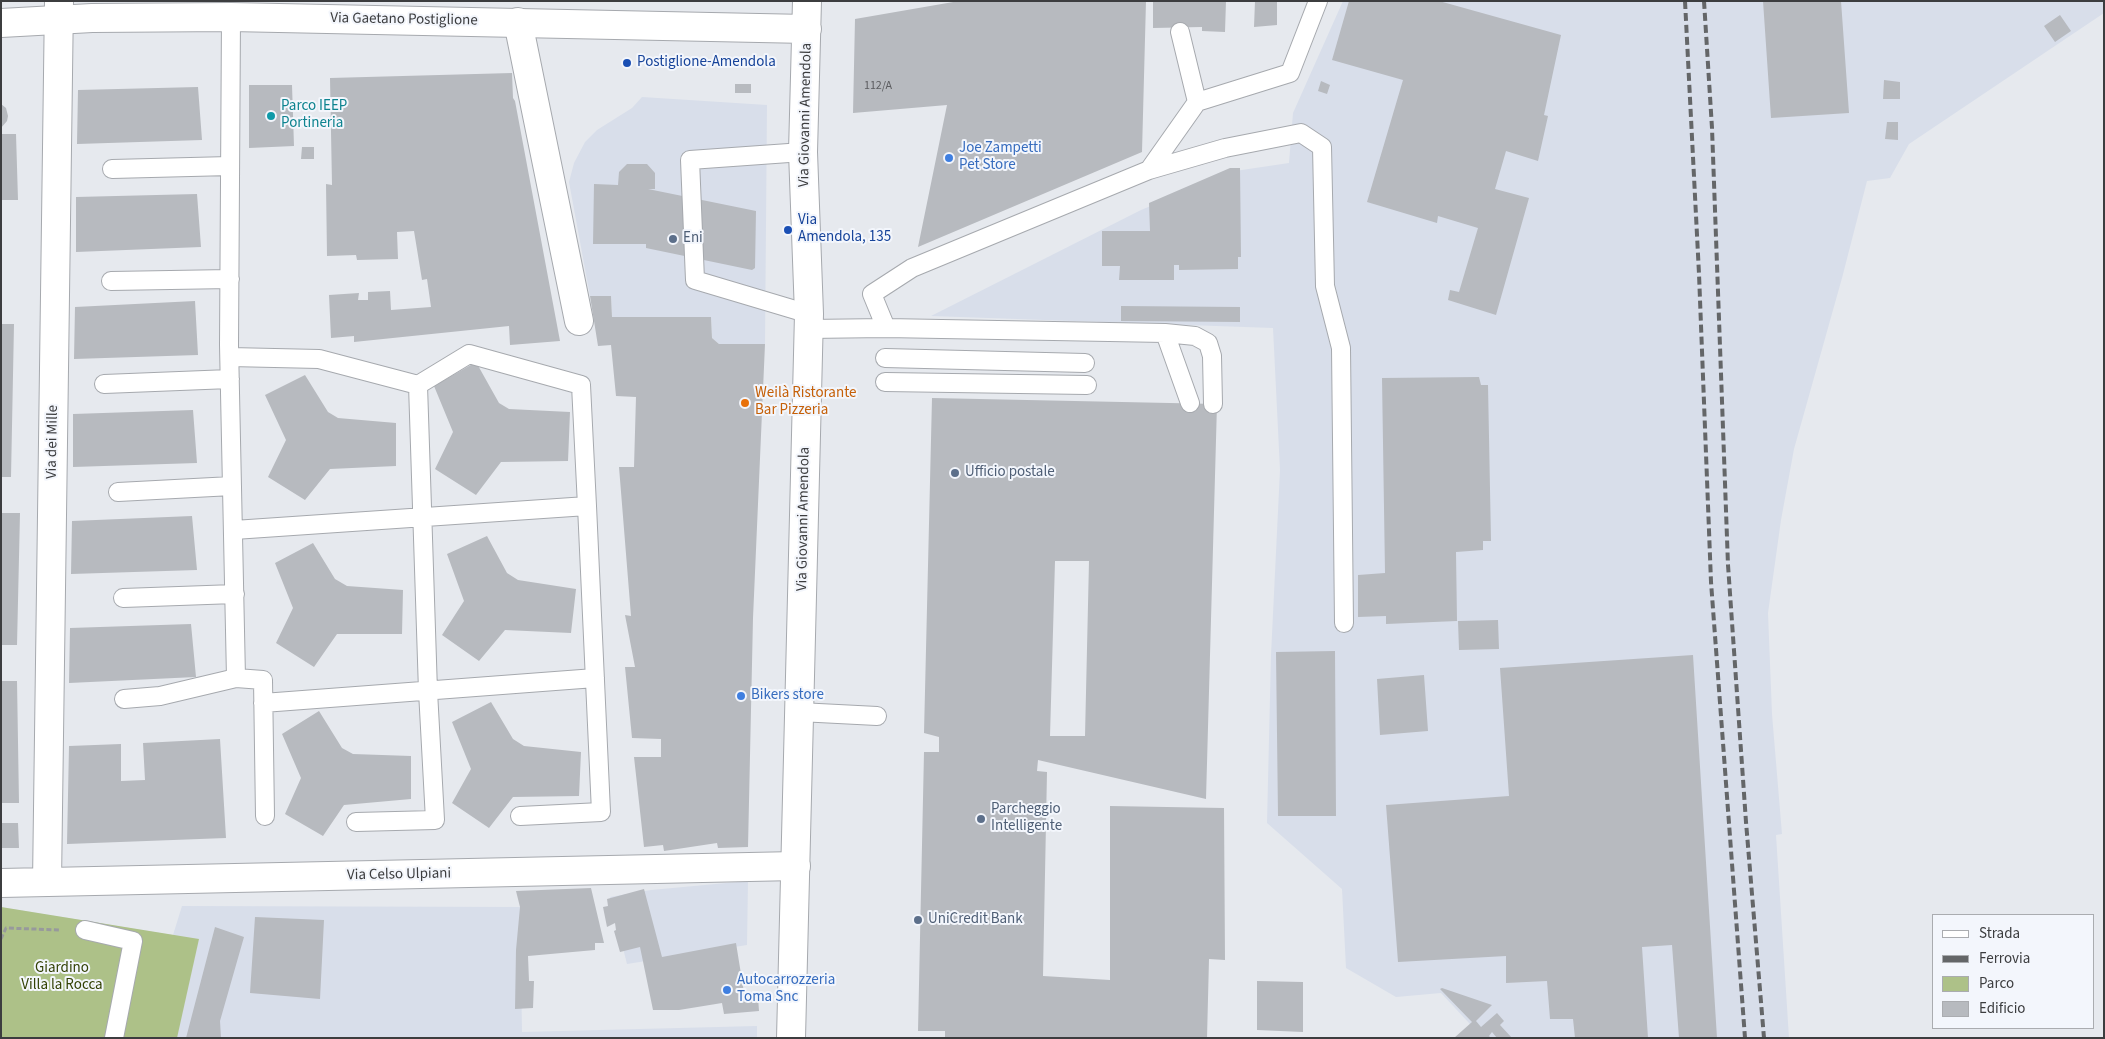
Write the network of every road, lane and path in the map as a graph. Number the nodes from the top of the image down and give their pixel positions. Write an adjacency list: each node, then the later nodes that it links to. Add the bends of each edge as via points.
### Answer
1 (807, 1): 8 (street, Via Giovanni Amendola)
2 (1318, 1): 10 (lane, via 1290,73)
3 (60, 11): 5 (street, Via Gaetano Postiglione); 7 (street, Via Gaetano Postiglione); 50 (street, Via dei Mille)
4 (424, 11): 5 (street, Via Gaetano Postiglione); 6 (street, Via Gaetano Postiglione)
5 (231, 17): 12 (lane)
6 (518, 22): 8 (street, Via Gaetano Postiglione); 17 (street)
7 (1, 24)
8 (807, 29): 11 (street, Via Giovanni Amendola)
9 (1180, 32): 10 (lane)
10 (1197, 102): 14 (lane)
11 (803, 152): 18 (street, Via Giovanni Amendola); 18 (lane, via 690,160 695,280)
12 (230, 166): 13 (lane); 15 (lane)
13 (112, 169)
14 (1149, 170): 19 (lane, via 912,268 872,294); 38 (lane, via 1225,148 1301,133 1322,147 1325,286 1342,348)
15 (230, 279): 16 (lane); 21 (lane)
16 (111, 281)
17 (579, 321)
18 (809, 322): 19 (lane); 44 (street, Via Giovanni Amendola)
19 (886, 328): 20 (lane)
20 (1165, 333): 29 (lane); 30 (lane, via 1195,336 1208,343 1212,356)
21 (230, 357): 24 (lane); 27 (lane, via 320,359)
22 (885, 358): 23 (lane)
23 (1085, 363)
24 (230, 379): 26 (lane); 31 (lane)
25 (885, 382): 28 (lane)
26 (104, 384)
27 (418, 385): 33 (lane, via 469,354 581,385); 34 (lane)
28 (1087, 385)
29 (1190, 403)
30 (1213, 404)
31 (232, 486): 32 (lane); 35 (lane)
32 (118, 492)
33 (587, 506): 34 (lane); 40 (lane)
34 (423, 517): 35 (lane); 41 (lane)
35 (234, 530): 36 (lane)
36 (235, 594): 37 (lane); 39 (lane)
37 (124, 598)
38 (1344, 623)
39 (236, 678): 42 (lane, via 160,696); 43 (lane, via 263,680)
40 (595, 678): 41 (lane); 47 (lane, via 601,812)
41 (428, 691): 43 (lane); 48 (lane, via 435,820)
42 (124, 698)
43 (263, 703): 46 (lane)
44 (799, 712): 45 (lane); 49 (street, Via Giovanni Amendola)
45 (877, 716)
46 (265, 816)
47 (520, 816)
48 (356, 822)
49 (796, 866): 50 (street, Via Celso Ulpiani); 55 (street, Via Giovanni Amendola)
50 (47, 882): 51 (street, Via Celso Ulpiani)
51 (1, 883)
52 (85, 930): 53 (path, via 6,928); 54 (lane, via 133,941)
53 (1, 939)
54 (114, 1038)
55 (791, 1038)

